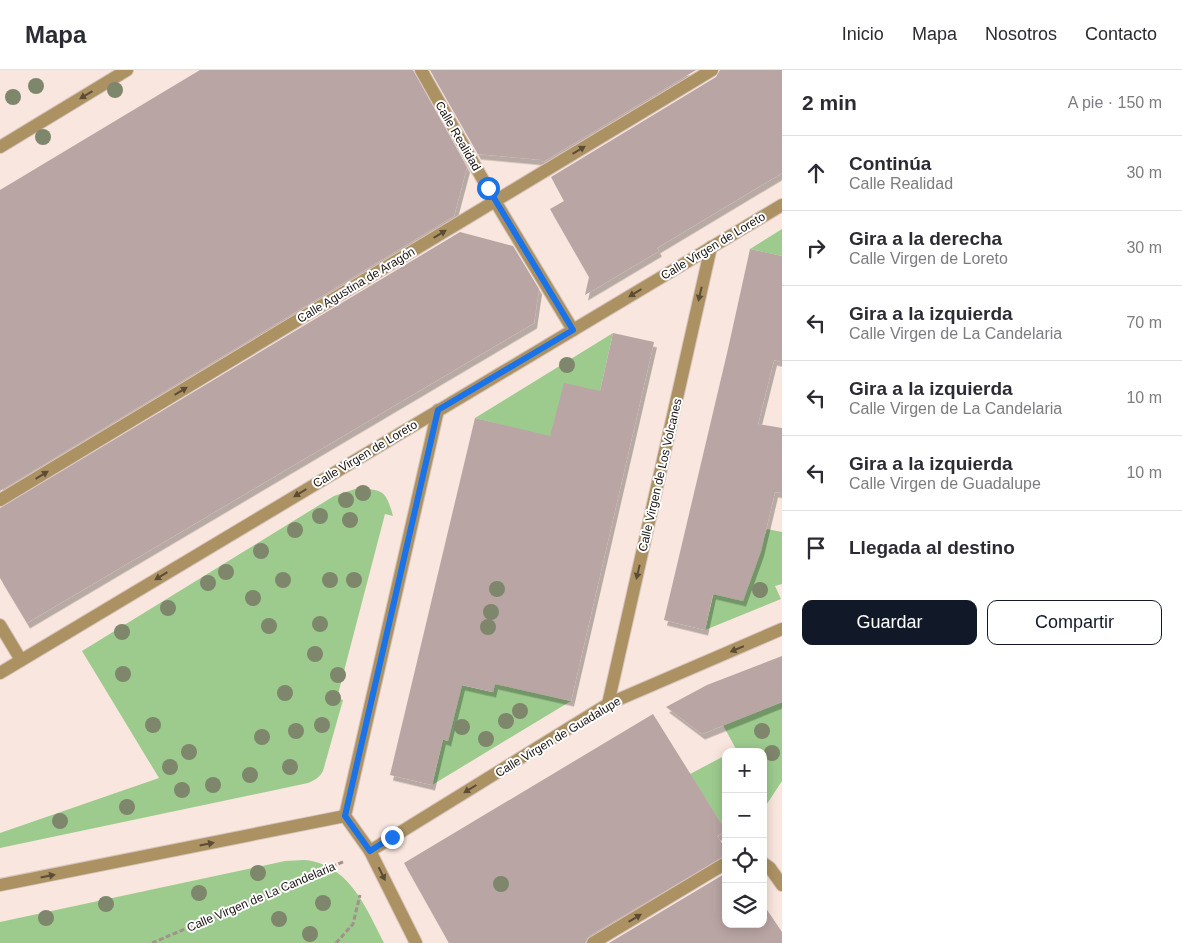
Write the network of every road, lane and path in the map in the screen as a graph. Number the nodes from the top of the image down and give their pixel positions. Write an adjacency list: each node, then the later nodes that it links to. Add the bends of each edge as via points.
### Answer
1 (127, 70): 4 (street, one-way to 4)
2 (420, 70): 5 (street, Calle Realidad)
3 (712, 70): 5 (street, Calle Agustina de Aragón, one-way to 3)
4 (0, 147)
5 (495, 201): 8 (street, Calle Realidad); 10 (street, Calle Agustina de Aragón, one-way to 5)
6 (782, 205): 7 (street, Calle Virgen de Loreto)
7 (711, 247): 8 (street, Calle Virgen de Loreto, one-way to 8); 15 (street, Calle Virgen de Los Volcanes, one-way to 15)
8 (573, 330): 9 (street, Calle Virgen de Loreto)
9 (438, 410): 13 (street, Calle Virgen de Loreto, one-way to 13); 16 (street)
10 (0, 500)
11 (0, 625): 13 (street)
12 (782, 629): 15 (street, Calle Virgen de Guadalupe, one-way to 15)
13 (22, 660): 14 (street, Calle Virgen de Loreto)
14 (0, 673)
15 (608, 704): 17 (street, Calle Virgen de Guadalupe, one-way to 17)
16 (345, 816): 17 (street); 21 (street, one-way to 16)
17 (370, 851): 22 (path, Calle Virgen de La Candelaria); 23 (path, via 353,924); 24 (street, one-way to 24)
18 (722, 865): 25 (street, one-way to 18)
19 (767, 866): 20 (street)
20 (782, 885)
21 (0, 886)
22 (152, 943)
23 (336, 943)
24 (416, 943)
25 (593, 943)

